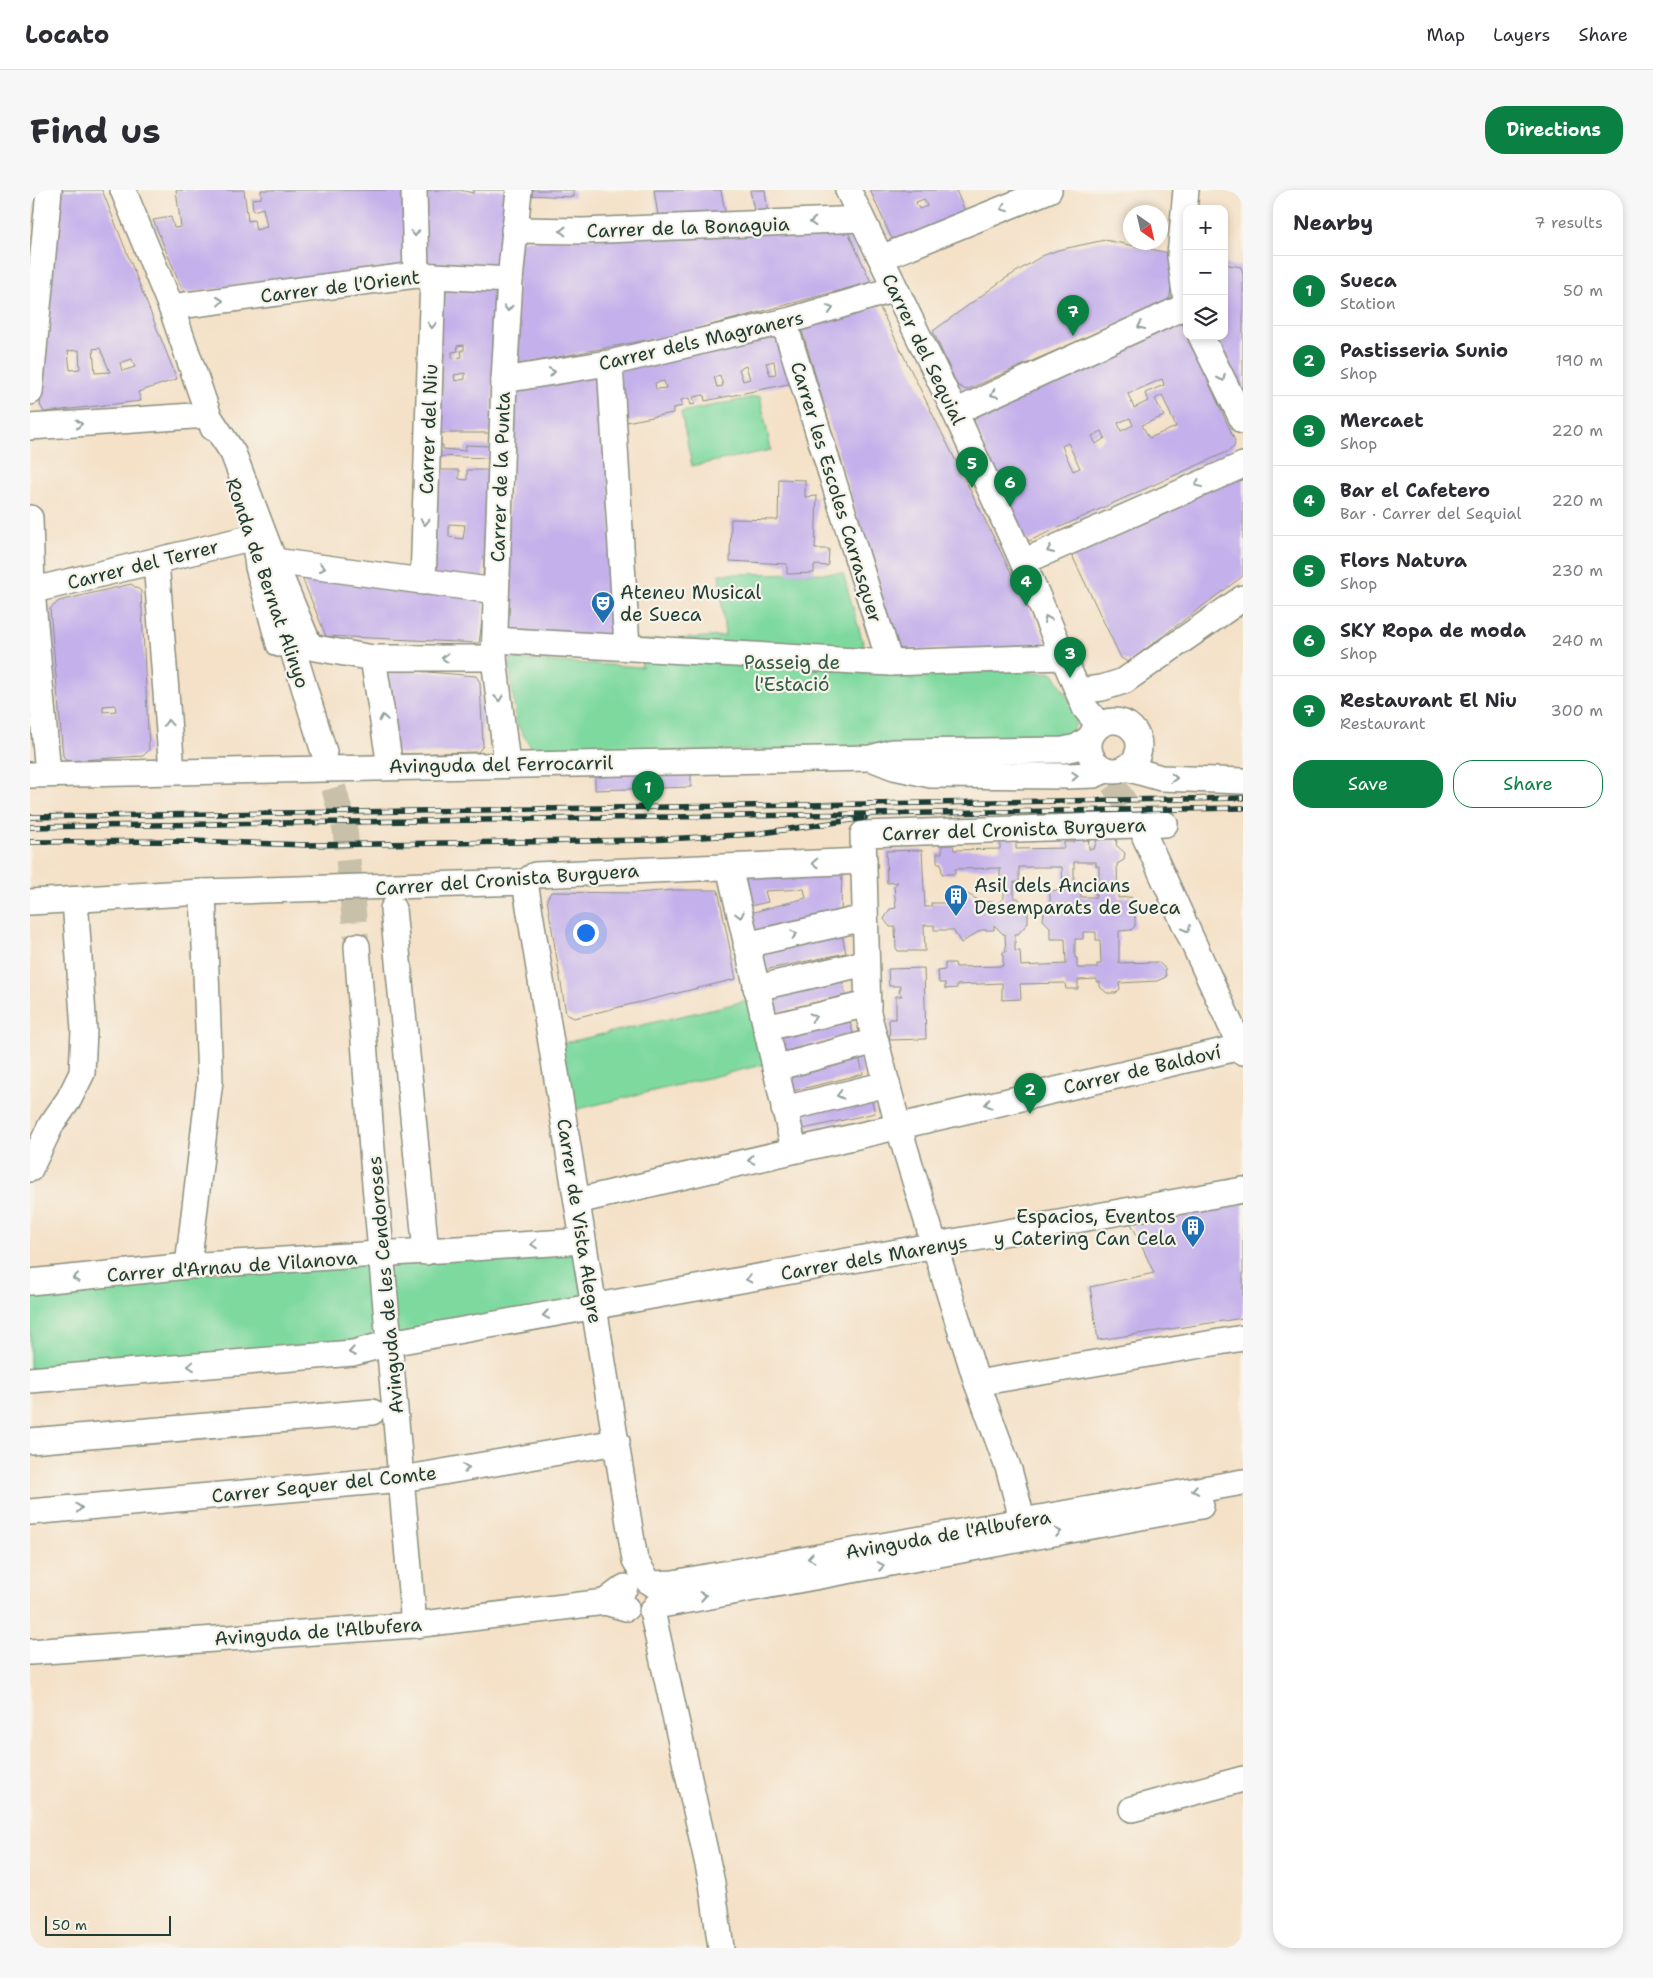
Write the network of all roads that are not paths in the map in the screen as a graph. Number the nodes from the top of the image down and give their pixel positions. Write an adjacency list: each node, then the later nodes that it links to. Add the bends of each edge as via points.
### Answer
1 (49, 190): 21 (street)
2 (414, 190): 11 (street, Carrer del Niu, one-way to 11)
3 (520, 190): 9 (street, Carrer de la Punta)
4 (848, 190): 8 (street, Carrer del Sequial)
5 (1050, 190): 10 (street, one-way to 10)
6 (1186, 190): 14 (street, via 1180,256)
7 (123, 194): 15 (street, Ronda de Bernat Alinyo)
8 (861, 219): 9 (street, Carrer de la Bonaguia, one-way to 9, via 583,231); 10 (street, Carrer del Sequial)
9 (514, 230): 12 (street, Carrer de la Punta)
10 (881, 258): 13 (street, Carrer del Sequial)
11 (425, 276): 12 (street, Carrer de l'Orient); 15 (street, Carrer de l'Orient, one-way to 11); 32 (street, Carrer del Niu, one-way to 32)
12 (510, 280): 20 (street, Carrer de la Punta, one-way to 20)
13 (895, 289): 17 (street, Carrer dels Magraners, one-way to 13); 22 (street, Carrer del Sequial)
14 (1185, 295)
15 (171, 307): 23 (street, Ronda de Bernat Alinyo)
16 (1183, 308): 22 (street, one-way to 22)
17 (784, 322): 19 (street, Carrer dels Magraners); 40 (street, Carrer les Escoles Carrasquer)
18 (1203, 340): 24 (street, one-way to 24)
19 (610, 363): 20 (street, Carrer dels Magraners, one-way to 19); 36 (street)
20 (504, 380): 34 (street, Carrer de la Punta)
21 (30, 392)
22 (955, 412): 31 (street, Carrer del Sequial)
23 (208, 415): 25 (street, one-way to 23); 28 (street, Ronda de Bernat Alinyo); 30 (street, Ronda de Bernat Alinyo, via 233,453)
24 (1243, 421)
25 (30, 427)
26 (1243, 465): 31 (street, one-way to 31)
27 (30, 518): 33 (street)
28 (254, 537): 29 (street, Carrer del Terrer); 45 (street, Ronda de Bernat Alinyo, via 258,567)
29 (156, 561): 33 (street, Carrer del Terrer); 51 (street, one-way to 29)
30 (274, 561): 32 (street, one-way to 32); 38 (street, Ronda de Bernat Alinyo, via 310,647)
31 (1023, 562): 39 (street, Carrer del Sequial, one-way to 31)
32 (422, 582): 34 (street)
33 (31, 590): 52 (street)
34 (496, 591): 37 (street, Carrer de la Punta)
35 (1243, 598): 41 (street)
36 (627, 647): 37 (street); 40 (street)
37 (494, 649): 38 (street, Ronda de Bernat Alinyo, one-way to 38); 46 (street, Carrer de la Punta, one-way to 46)
38 (373, 658): 48 (street, one-way to 38)
39 (1063, 658): 40 (street); 42 (street, Carrer del Sequial)
40 (890, 663)
41 (1124, 681): 42 (street); 43 (street)
42 (1078, 691): 43 (street, Carrer del Sequial)
43 (1099, 728): 44 (street, via 1076,747 1064,750 892,752); 50 (street, via 1089,751 1091,757 1100,767); 50 (street, via 1119,721 1127,724 1138,738 1137,756)
44 (871, 758): 46 (street, Avinguda del Ferrocarril); 49 (street)
45 (317, 761): 48 (street, Avinguda del Ferrocarril); 51 (street, Avinguda del Ferrocarril)
46 (507, 764): 48 (street, Avinguda del Ferrocarril)
47 (1046, 764): 49 (street, via 924,763)
48 (390, 766)
49 (894, 767): 50 (street, one-way to 50, via 932,775 1066,776 1094,775)
50 (1116, 769): 53 (street, one-way to 53, via 1161,778)
51 (172, 771): 52 (street, Avinguda del Ferrocarril)
52 (39, 775)
53 (1243, 781)
54 (864, 861): 55 (street, Carrer del Cronista Burguera, one-way to 55); 61 (street); 69 (street, Carrer del Cronista Burguera, one-way to 69, via 864,834 1155,831)
55 (729, 867): 56 (street, Carrer del Cronista Burguera, via 535,875); 62 (street, one-way to 62)
56 (525, 882): 58 (street, Carrer del Cronista Burguera); 78 (street, Carrer de Vista Alegre)
57 (203, 892): 58 (street, Carrer del Cronista Burguera); 59 (street, Carrer del Cronista Burguera); 83 (street, via 210,1080)
58 (392, 898): 81 (street)
59 (75, 900): 60 (street, Carrer del Cronista Burguera); 73 (street, via 84,1030 82,1073 69,1099)
60 (30, 902)
61 (864, 918): 62 (street, one-way to 61); 64 (street)
62 (746, 945): 65 (street)
63 (357, 946): 82 (street, Avinguda de les Cendoroses)
64 (866, 963): 65 (street); 66 (street)
65 (756, 988): 67 (street)
66 (868, 1004): 67 (street, one-way to 66); 68 (street)
67 (766, 1028): 70 (street)
68 (876, 1041): 70 (street); 71 (street)
69 (1242, 1050): 74 (street, Carrer de Baldoví, one-way to 74)
70 (775, 1068): 72 (street)
71 (887, 1084): 72 (street, one-way to 72); 74 (street)
72 (784, 1109): 75 (street, via 792,1140)
73 (41, 1123): 76 (street)
74 (898, 1125): 75 (street, Carrer de Baldoví); 80 (street)
75 (798, 1149): 78 (street, Carrer de Baldoví, one-way to 78)
76 (30, 1169)
77 (1243, 1190): 80 (street, Carrer dels Marenys)
78 (577, 1201): 79 (street, Carrer de Vista Alegre)
79 (583, 1241): 81 (street, Carrer d'Arnau de Vilanova, one-way to 81); 85 (street, Carrer de Vista Alegre)
80 (935, 1247): 85 (street, Carrer dels Marenys, one-way to 85); 89 (street)
81 (426, 1252): 82 (street, Carrer d'Arnau de Vilanova)
82 (382, 1255): 83 (street, Carrer d'Arnau de Vilanova); 87 (street, Avinguda de les Cendoroses)
83 (188, 1266): 84 (street, Carrer d'Arnau de Vilanova, one-way to 84)
84 (30, 1282)
85 (594, 1306): 87 (street, Carrer dels Marenys, one-way to 87); 92 (street, Carrer de Vista Alegre)
86 (1243, 1338): 89 (street)
87 (390, 1343): 88 (street, Carrer dels Marenys, one-way to 88, via 353,1353); 93 (street, Avinguda de les Cendoroses)
88 (30, 1380)
89 (977, 1383): 97 (street, via 1009,1470 1019,1507)
90 (372, 1412): 91 (street)
91 (30, 1441)
92 (617, 1442): 93 (street, Carrer Sequer del Comte, one-way to 92); 98 (street, Carrer de Vista Alegre)
93 (402, 1479): 96 (street, Carrer Sequer del Comte, one-way to 93); 99 (street, Avinguda de les Cendoroses)
94 (1243, 1482): 97 (street, Avinguda de l'Albufera, one-way to 97)
95 (1243, 1499): 97 (street, Avinguda de l'Albufera, one-way to 95)
96 (30, 1512)
97 (1019, 1530): 98 (street, Avinguda de l'Albufera, via 673,1584)
98 (636, 1593): 99 (street, Avinguda de l'Albufera); 103 (street, via 659,1646 712,1883)
99 (414, 1624): 100 (street, Avinguda de l'Albufera)
100 (30, 1652)
101 (1243, 1779): 102 (street)
102 (1132, 1810)
103 (721, 1948)

